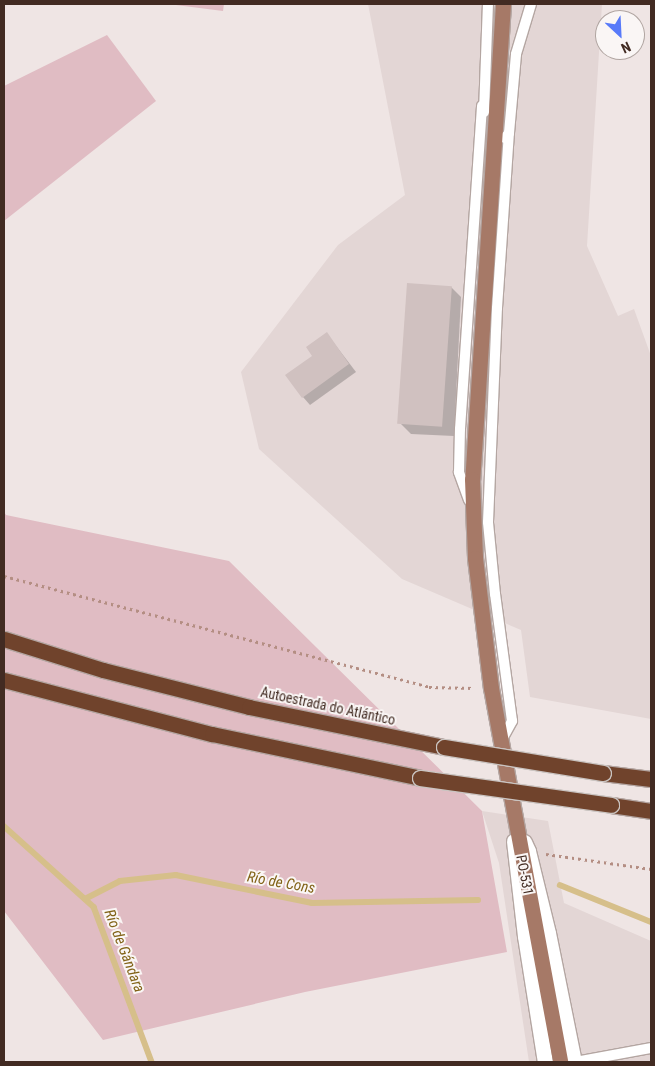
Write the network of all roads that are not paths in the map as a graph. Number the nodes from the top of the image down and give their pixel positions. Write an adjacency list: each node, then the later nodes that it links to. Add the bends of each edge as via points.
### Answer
1 (488, 4): 4 (lane)
2 (503, 4): 6 (main road, PO-531)
3 (530, 4): 5 (lane, via 516,54)
4 (482, 106): 6 (lane); 7 (lane, via 459,472)
5 (509, 133): 6 (lane); 10 (lane, via 488,522 494,594 512,721)
6 (493, 152): 7 (main road, PO-531, via 473,460)
7 (473, 512): 10 (main road, PO-531, via 476,567)
8 (4, 639): 11 (highway, Autoestrada do Atlántico, bridge, via 103,670 249,707 444,747)
9 (4, 680): 12 (highway, bridge, via 212,734 420,778)
10 (501, 741): 13 (main road, PO-531)
11 (651, 779)
12 (651, 811)
13 (515, 823): 14 (street); 18 (main road, PO-531)
14 (521, 850): 17 (street, PO-531, via 524,936); 19 (street, PO-531)
15 (651, 1048): 16 (lane)
16 (602, 1059): 19 (lane)
17 (544, 1062)
18 (560, 1062)
19 (575, 1062)

